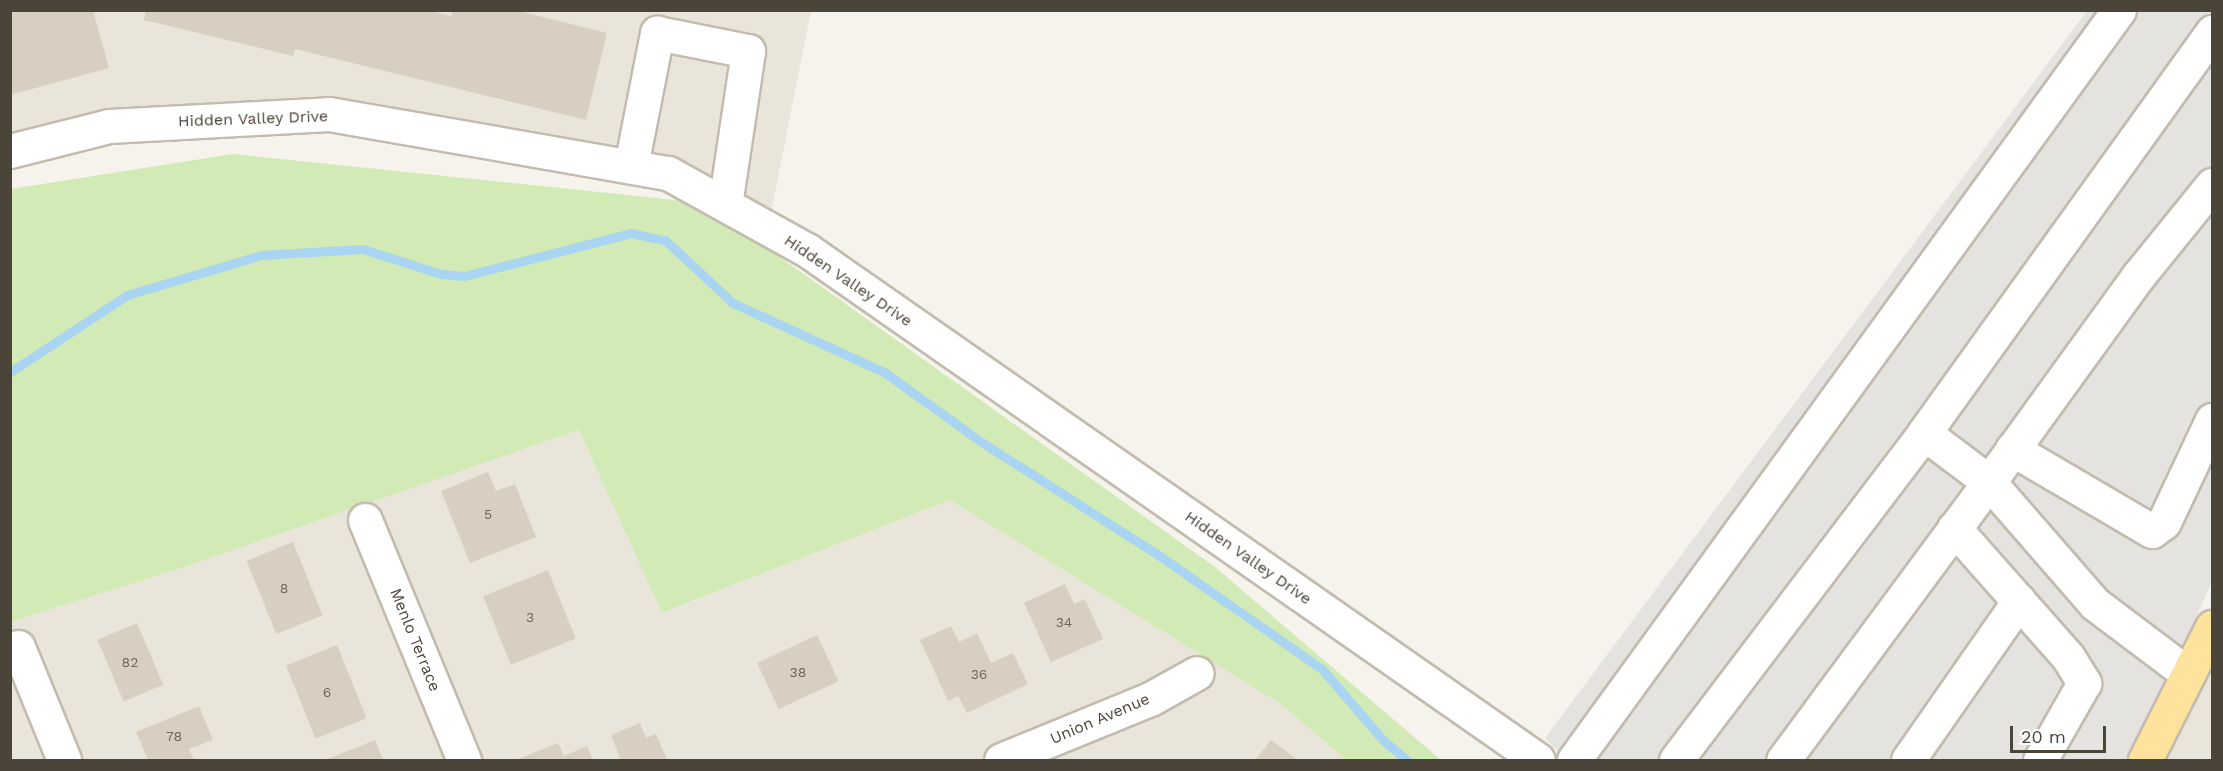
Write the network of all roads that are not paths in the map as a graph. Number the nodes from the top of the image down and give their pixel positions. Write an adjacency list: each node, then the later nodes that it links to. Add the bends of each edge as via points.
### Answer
1 (2119, 10): 22 (street)
2 (2212, 32): 8 (street)
3 (10, 151): 4 (street, Hidden Valley Drive, via 109,126 329,114)
4 (631, 166): 6 (street, Hidden Valley Drive, via 668,173); 6 (street, via 657,33 748,51)
5 (2212, 185): 9 (street, via 2139,275)
6 (725, 204): 21 (street, Hidden Valley Drive, via 807,250)
7 (2212, 420): 9 (street, via 2164,522 2152,531)
8 (1924, 433): 10 (street); 23 (street)
9 (2012, 449): 10 (street)
10 (1989, 482): 12 (street); 17 (street, via 2095,604)
11 (365, 520): 19 (street, Menlo Terrace)
12 (1954, 528): 13 (street); 24 (street)
13 (2019, 601): 25 (street); 26 (street, via 2068,657 2084,683)
14 (2212, 627): 17 (main road)
15 (18, 646): 18 (street)
16 (1197, 673): 20 (street, Union Avenue, via 1152,698)
17 (2188, 674): 27 (main road)
18 (64, 760)
19 (464, 760)
20 (1001, 760)
21 (1538, 760)
22 (1574, 760)
23 (1676, 760)
24 (1783, 760)
25 (1908, 760)
26 (2040, 760)
27 (2145, 760)

